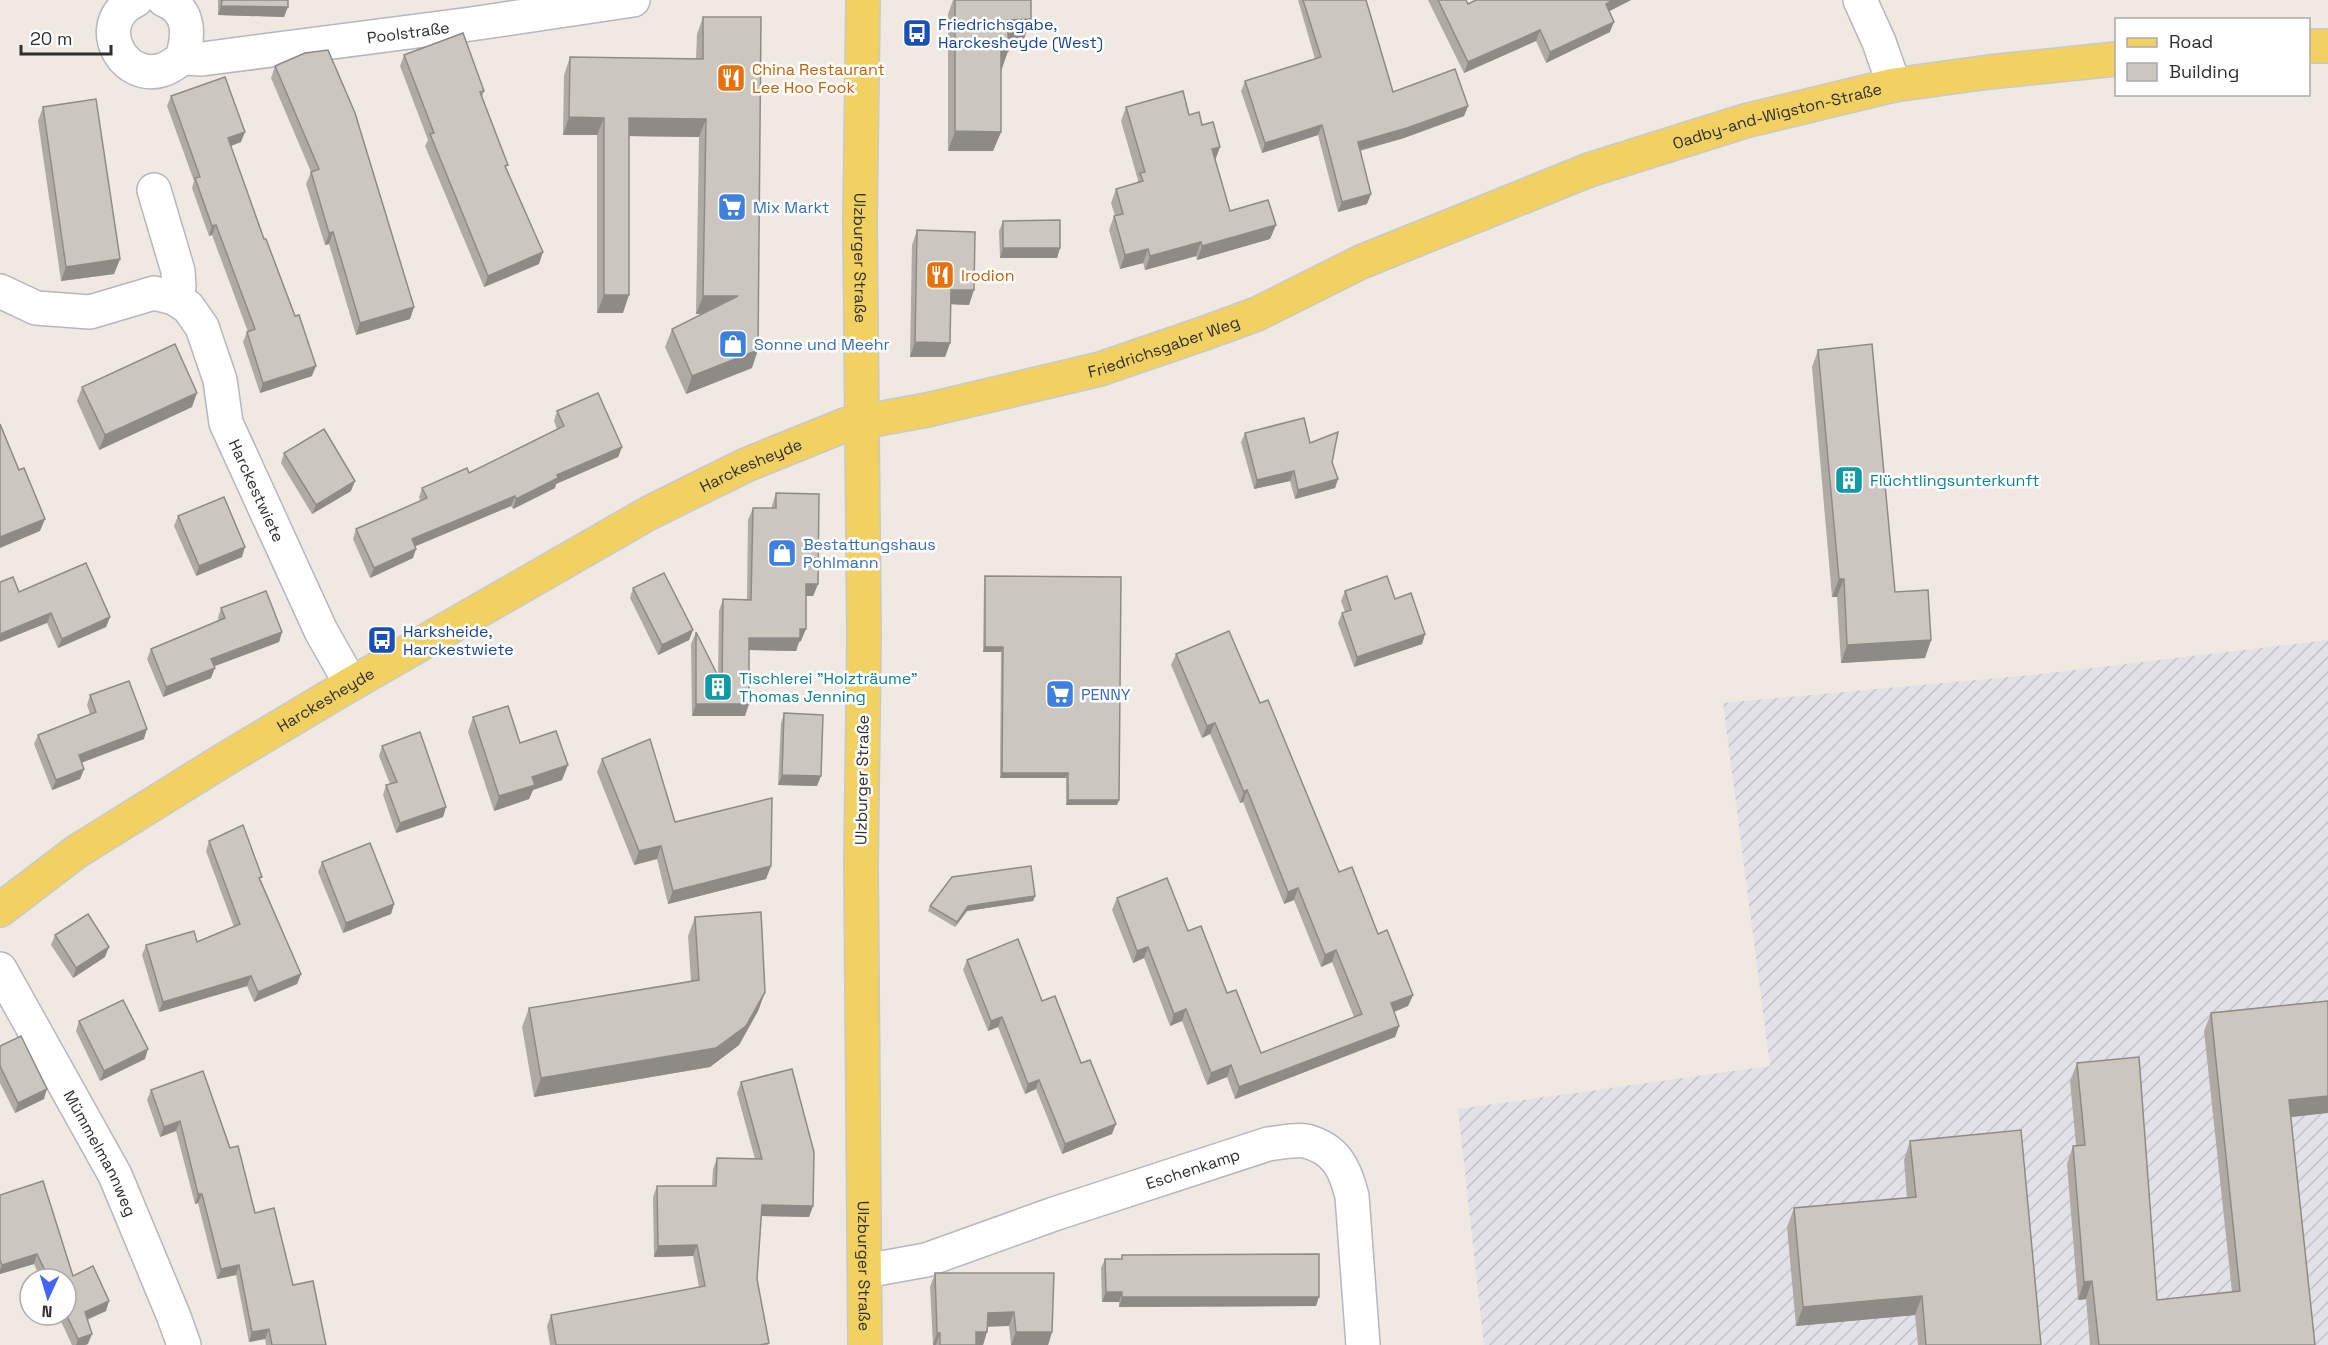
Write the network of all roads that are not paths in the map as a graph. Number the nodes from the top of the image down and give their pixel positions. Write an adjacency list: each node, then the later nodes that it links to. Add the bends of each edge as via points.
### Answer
1 (136, 0): 8 (street, Poolstraße, via 115,21 113,37 118,52 128,64 143,71 163,70)
2 (164, 0): 8 (street, via 180,11 187,24 188,40)
3 (633, 0): 8 (street, Poolstraße, via 202,59)
4 (863, 0): 15 (main road, Ulzburger Straße)
5 (1860, 0): 10 (street)
6 (2310, 46): 7 (main road)
7 (2328, 46)
8 (182, 58)
9 (2115, 59): 10 (main road, Oadby-and-Wigston-Straße)
10 (1894, 85): 12 (main road, Oadby-and-Wigston-Straße, via 1745,121 1589,170)
11 (154, 190): 14 (street, via 178,271 179,287)
12 (1449, 226): 15 (main road, Friedrichsgaber Weg, via 1361,262 1257,314 1100,369)
13 (0, 291): 14 (street, via 36,308 90,312 154,293)
14 (174, 298): 16 (street, Harckestwiete, via 188,307 202,327 220,380 226,423 321,631)
15 (861, 422): 16 (main road, Harckesheyde, via 746,465 691,491); 19 (main road, Ulzburger Straße)
16 (351, 684): 17 (main road, Harckesheyde, via 76,852)
17 (0, 910)
18 (0, 969): 20 (street, Mümmelmannweg, via 115,1175)
19 (865, 1271): 21 (main road, Ulzburger Straße); 22 (street, Eschenkamp, via 926,1260 1268,1144 1305,1141 1334,1154 1347,1174)
20 (184, 1345)
21 (865, 1345)
22 (1363, 1345)

